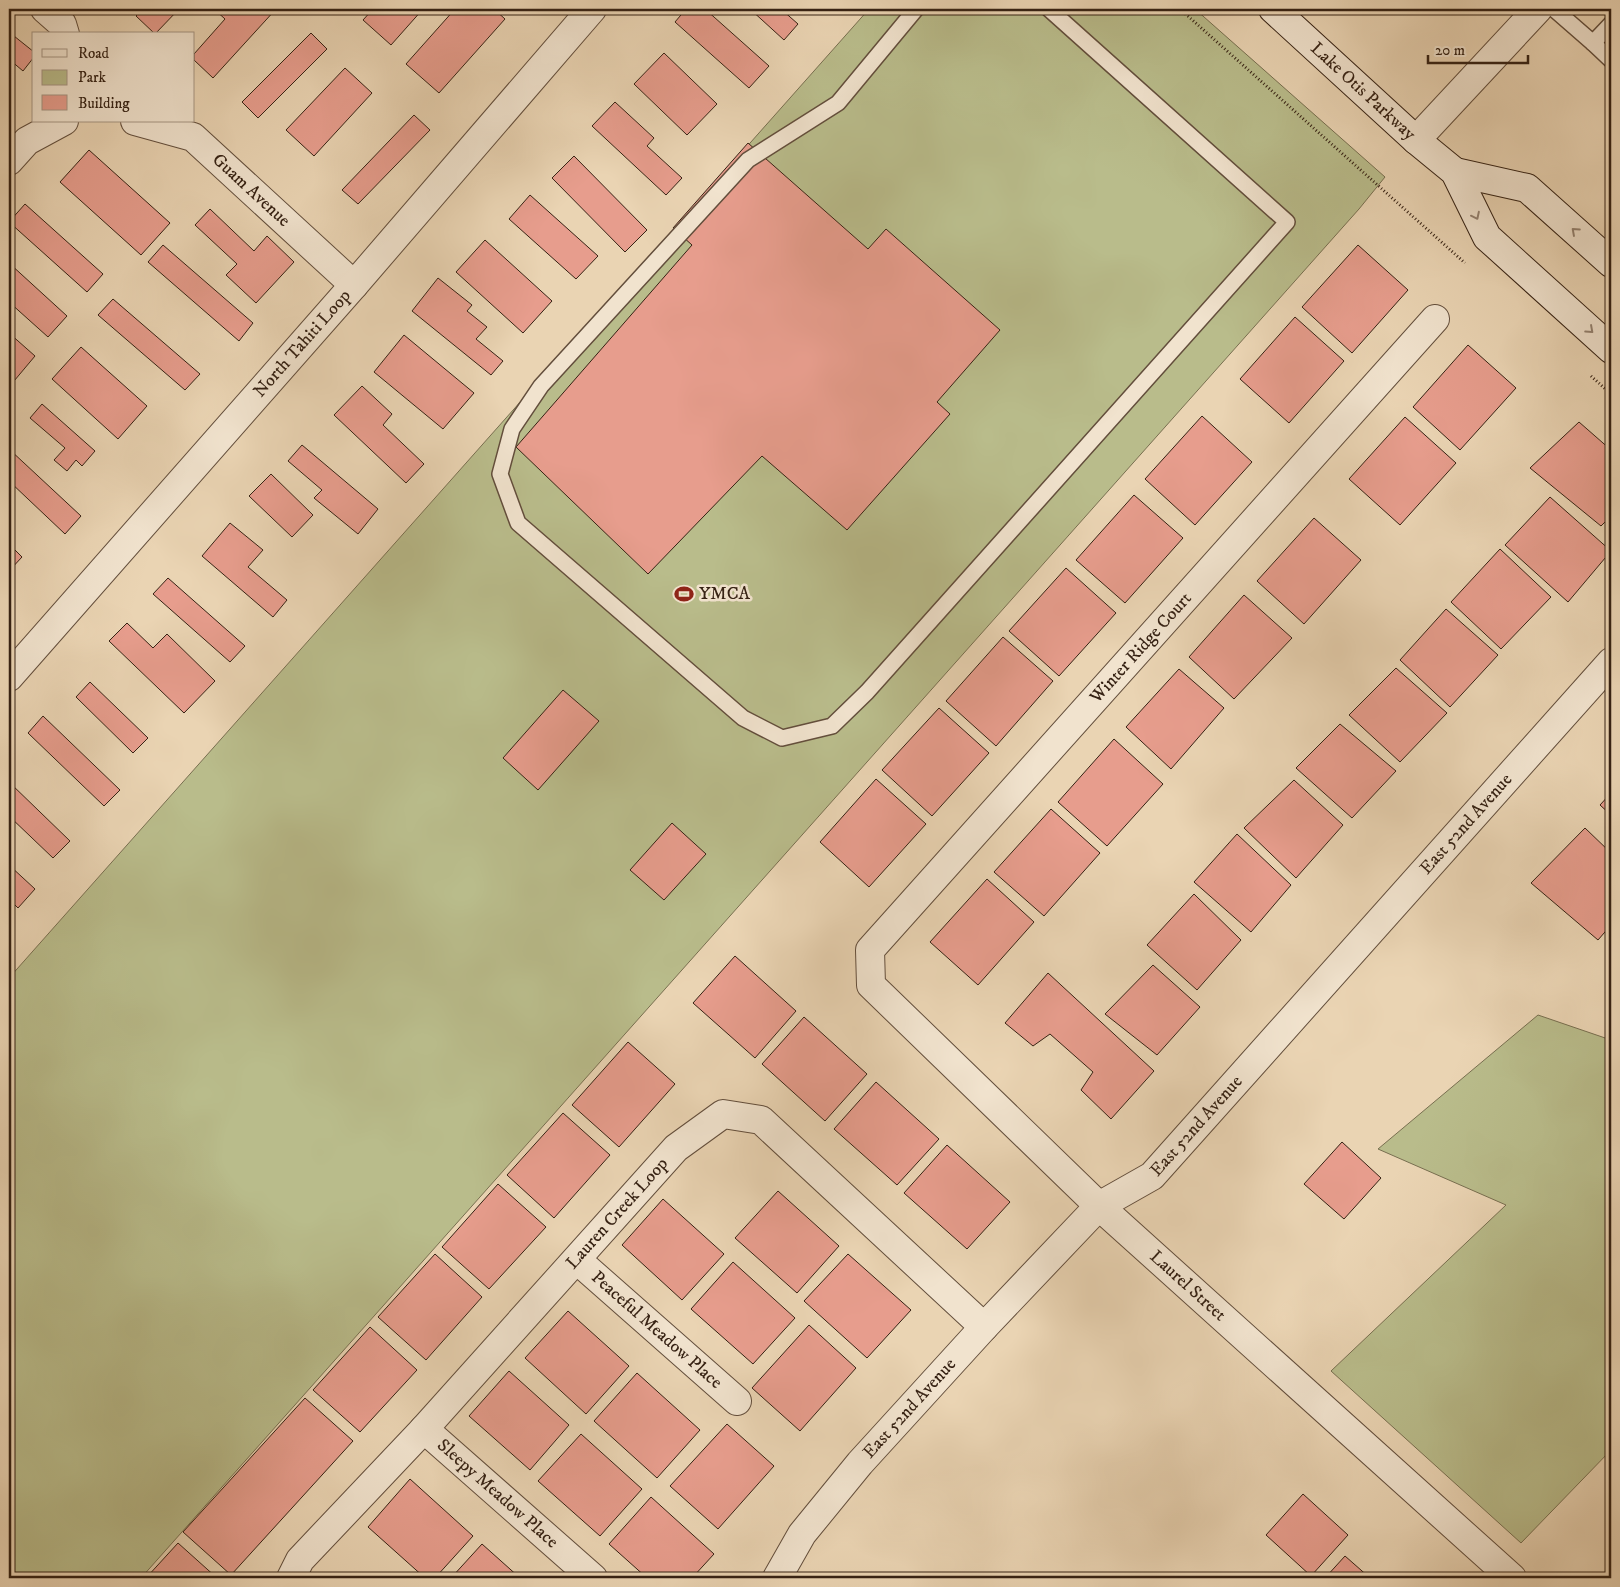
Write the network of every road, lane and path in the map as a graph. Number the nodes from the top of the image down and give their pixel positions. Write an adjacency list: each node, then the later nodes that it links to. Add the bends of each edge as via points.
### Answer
1 (45, 9): 10 (street, via 62,24)
2 (916, 9): 3 (lane, via 838,103 748,160 541,386 512,429 500,474 518,523 743,718 782,738 832,726 867,692 1287,222)
3 (1049, 9)
4 (1180, 9): 19 (path)
5 (1273, 9): 15 (street, Lake Otis Parkway)
6 (1538, 9): 15 (street)
7 (1554, 9): 11 (lane)
8 (582, 12): 20 (street, North Tahiti Loop)
9 (1611, 24): 11 (lane)
10 (64, 32)
11 (1593, 43): 12 (lane)
12 (1611, 60)
13 (62, 122): 16 (street, via 27,141)
14 (138, 122): 20 (street, Guam Avenue, via 193,137)
15 (1416, 140): 17 (street, Lake Otis Parkway)
16 (9, 161)
17 (1455, 172): 18 (street, Lake Otis Parkway, one-way to 17, via 1527,188); 22 (street, Lake Otis Parkway, one-way to 22, via 1487,237)
18 (1611, 263)
19 (1467, 264)
20 (354, 285): 26 (street, North Tahiti Loop)
21 (1436, 319): 27 (street, Winter Ridge Court, via 870,950)
22 (1611, 349)
23 (1590, 374): 24 (path)
24 (1611, 394)
25 (1611, 662): 28 (street, East 52nd Avenue, via 1152,1176)
26 (9, 677)
27 (871, 985): 28 (street, Laurel Street)
28 (1099, 1206): 30 (street, East 52nd Avenue); 36 (street, Laurel Street)
29 (577, 1260): 30 (street, Lauren Creek Loop, via 676,1148 723,1114 761,1120); 31 (street, Peaceful Meadow Place); 32 (street, Lauren Creek Loop)
30 (984, 1327): 35 (street, East 52nd Avenue, via 860,1463 802,1534)
31 (737, 1401)
32 (424, 1429): 33 (street, Lauren Creek Loop, via 300,1560); 34 (street, Sleepy Meadow Place)
33 (291, 1578)
34 (593, 1578)
35 (777, 1578)
36 (1512, 1578)

